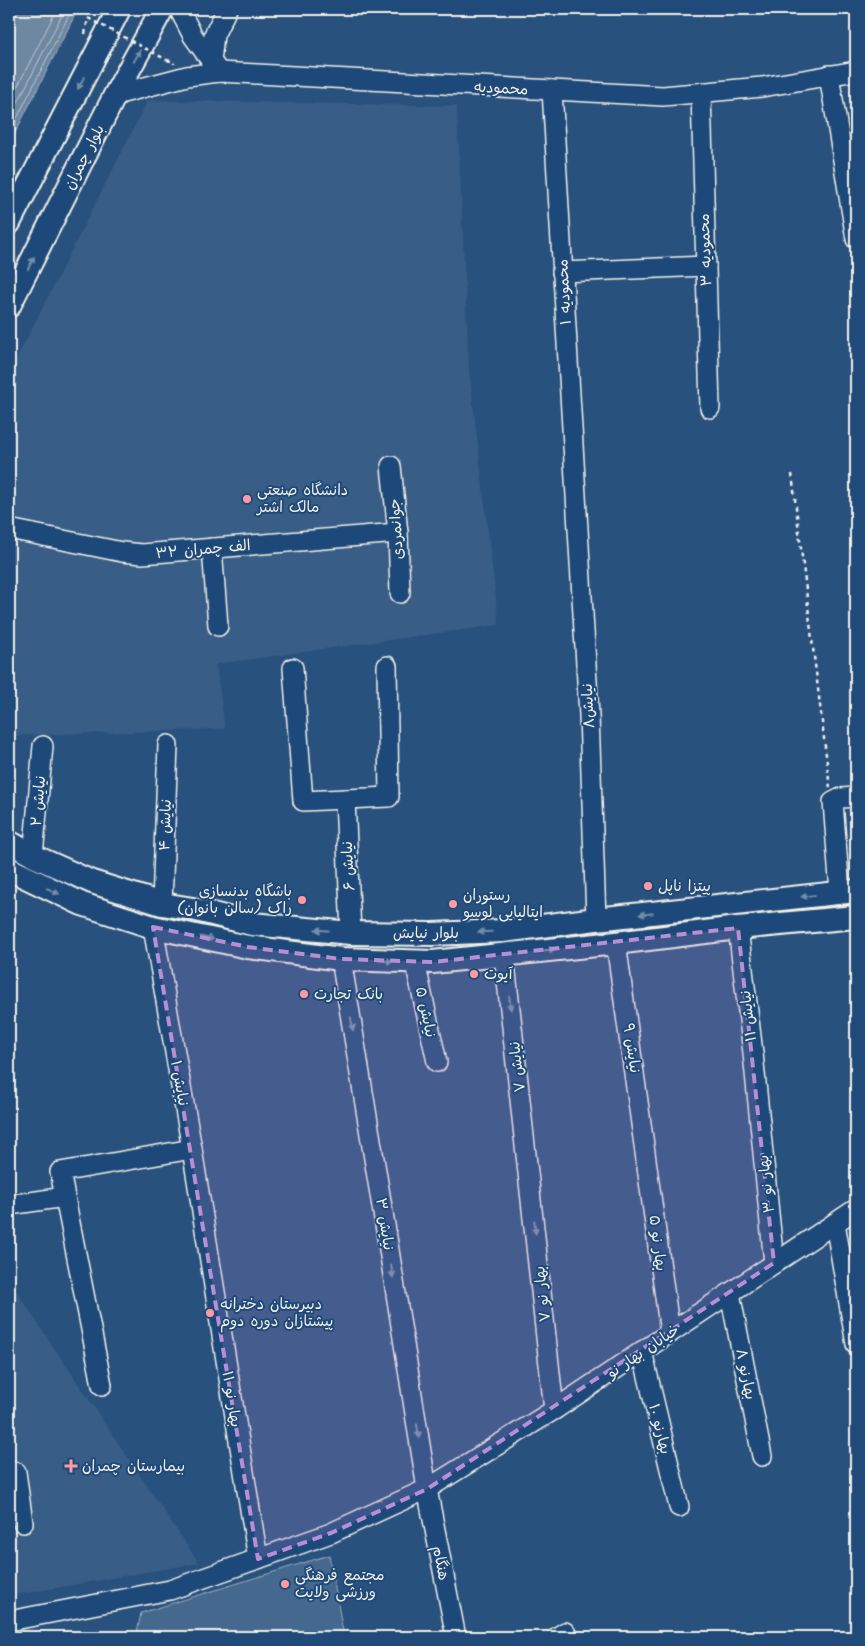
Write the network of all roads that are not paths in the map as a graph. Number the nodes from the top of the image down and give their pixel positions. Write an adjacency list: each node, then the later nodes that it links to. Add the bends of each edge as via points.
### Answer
1 (120, 9): 11 (main road, one-way to 11)
2 (162, 9): 10 (main road, بلوار چمران, one-way to 2)
3 (179, 9): 5 (street)
4 (227, 9): 5 (street, via 214,35)
5 (215, 67): 8 (street, محمودیه); 10 (street, محمودیه)
6 (856, 71): 7 (street, محمودیه)
7 (829, 76): 9 (street, محمودیه, via 762,88); 12 (street)
8 (552, 90): 9 (street, محمودیه, via 663,96); 14 (street, ۱ محمودیه)
9 (700, 93): 13 (street, ۳ محمودیه)
10 (115, 95): 15 (main road, بلوار چمران, one-way to 10)
11 (9, 223)
12 (856, 239)
13 (706, 266): 14 (street); 16 (street, ۳ محمودیه)
14 (562, 272): 18 (street, ۱ محمودیه)
15 (9, 306)
16 (710, 408)
17 (391, 466): 20 (street, جوانمردی)
18 (576, 494): 36 (street, نیایش۸)
19 (9, 529): 21 (street, ۳۲ الف چمران, via 132,554)
20 (398, 533): 21 (street, ۳۲ الف چمران); 22 (street, جوانمردی)
21 (212, 548): 23 (street)
22 (400, 593)
23 (218, 626)
24 (387, 666): 29 (street, via 389,797)
25 (293, 668): 29 (street, via 303,801)
26 (168, 745): 34 (street, نیایش ۴)
27 (43, 746): 31 (street, نیایش ۲)
28 (856, 798): 33 (street, via 841,798 833,802)
29 (344, 799): 39 (street, نیایش ۶)
30 (9, 842): 31 (main road, بلوار نیایش)
31 (33, 856): 34 (main road, بلوار نیایش, via 92,882)
32 (9, 870): 37 (main road, بلوار نیایش, one-way to 37, via 82,904)
33 (848, 891): 36 (main road, بلوار نیایش, one-way to 36)
34 (162, 904): 39 (main road, بلوار نیایش, one-way to 34, via 252,924)
35 (856, 917): 38 (main road, بلوار نیایش)
36 (596, 919): 39 (main road, بلوار نیایش, one-way to 39, via 503,931)
37 (153, 927): 42 (main road, بلوار نیایش, one-way to 42, via 248,947); 46 (street, نیایش ۱)
38 (738, 928): 40 (main road, بلوار نیایش); 45 (street, نیایش ۱۱)
39 (351, 933)
40 (616, 943): 41 (main road, بلوار نیایش, one-way to 40); 47 (street, نیایش ۹)
41 (504, 954): 43 (main road, بلوار نیایش); 48 (street, نیایش ۷, one-way to 48)
42 (341, 959): 43 (main road, بلوار نیایش, one-way to 43); 63 (street, نیایش ۳, one-way to 63)
43 (415, 962): 44 (street, نیایش ۵)
44 (437, 1062)
45 (758, 1104): 54 (street, ۳ بهار نو)
46 (192, 1149): 49 (street, via 60,1172); 53 (street, نیایش ۱)
47 (647, 1154): 56 (street, ۵ بهار نو)
48 (530, 1179): 60 (street, ۷ بهار نو, one-way to 60)
49 (65, 1197): 50 (street); 59 (street)
50 (9, 1205)
51 (856, 1209): 52 (street, خیابان بهار نو)
52 (835, 1222): 54 (street, خیابان بهار نو); 57 (street)
53 (206, 1238): 66 (street, ۱۱ بهار نو)
54 (774, 1263): 55 (street, خیابان بهار نو)
55 (730, 1293): 56 (street, خیابان بهار نو); 61 (street, ۸ بهارنو)
56 (670, 1333): 58 (street, خیابان بهار نو)
57 (856, 1344)
58 (642, 1351): 60 (street, خیابان بهار نو); 64 (street, ۱۰ بهارنو)
59 (102, 1385)
60 (554, 1410): 63 (street, خیابان بهار نو)
61 (762, 1456)
62 (9, 1470): 65 (street, via 16,1472)
63 (427, 1489): 66 (street, خیابان بهار نو, via 331,1533); 68 (street, هنگام)
64 (679, 1507)
65 (23, 1523)
66 (258, 1559): 67 (street, خیابان بهار نو, via 170,1590)
67 (9, 1621)
68 (456, 1637)
69 (557, 1637): 70 (street, via 565,1632)
70 (568, 1637)

